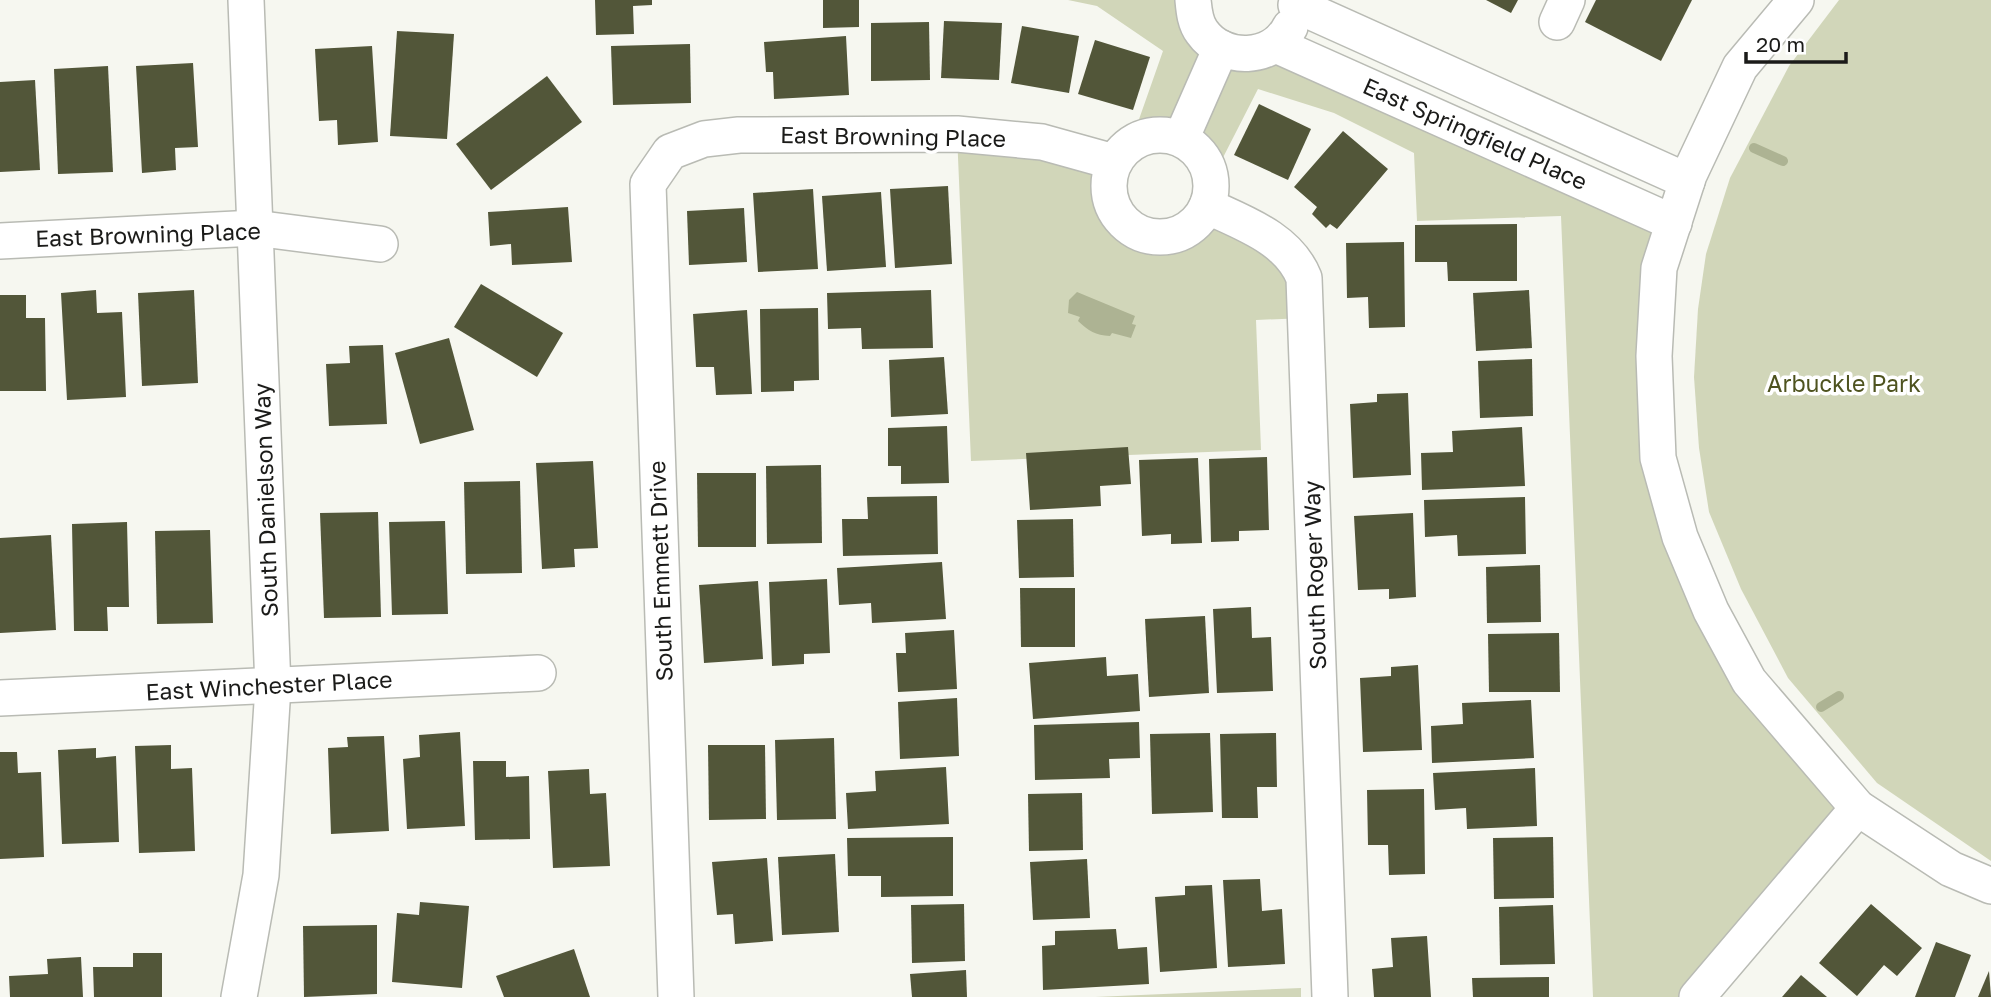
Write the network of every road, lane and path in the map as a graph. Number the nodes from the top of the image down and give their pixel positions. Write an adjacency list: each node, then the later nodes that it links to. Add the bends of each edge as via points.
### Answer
1 (246, 0): 13 (street, South Danielson Way)
2 (1796, 0): 10 (street, via 1740,67)
3 (1189, 2): 6 (street, via 1201,31)
4 (1296, 2): 5 (street, via 1289,32); 10 (street, East Springfield Place)
5 (1276, 45): 6 (street, via 1242,55); 12 (street, East Springfield Place)
6 (1221, 48): 7 (street)
7 (1181, 139): 9 (street, via 1149,136 1133,142); 11 (street, via 1196,149 1206,164 1211,181)
8 (670, 152): 9 (street, East Browning Place, via 704,139 738,135 957,134 1042,142); 22 (street, South Emmett Drive, via 648,184)
9 (1114, 162): 11 (street, via 1109,199 1127,227 1141,235 1175,236 1191,228)
10 (1687, 181): 12 (street)
11 (1207, 206): 23 (street, South Roger Way, via 1271,239 1298,263 1304,278)
12 (1674, 223): 19 (street, via 1659,268 1654,355 1658,458 1680,537 1711,611 1749,681)
13 (255, 228): 14 (street, East Browning Place); 15 (street, East Browning Place); 17 (street, South Danielson Way)
14 (0, 241)
15 (380, 244)
16 (538, 673): 17 (street, East Winchester Place)
17 (273, 687): 18 (street, East Winchester Place); 21 (street, South Danielson Way, via 261,875)
18 (0, 698)
19 (1857, 808): 20 (street, via 1951,869); 24 (street)
20 (1991, 886)
21 (239, 997)
22 (676, 997)
23 (1330, 997)
24 (1697, 997)

